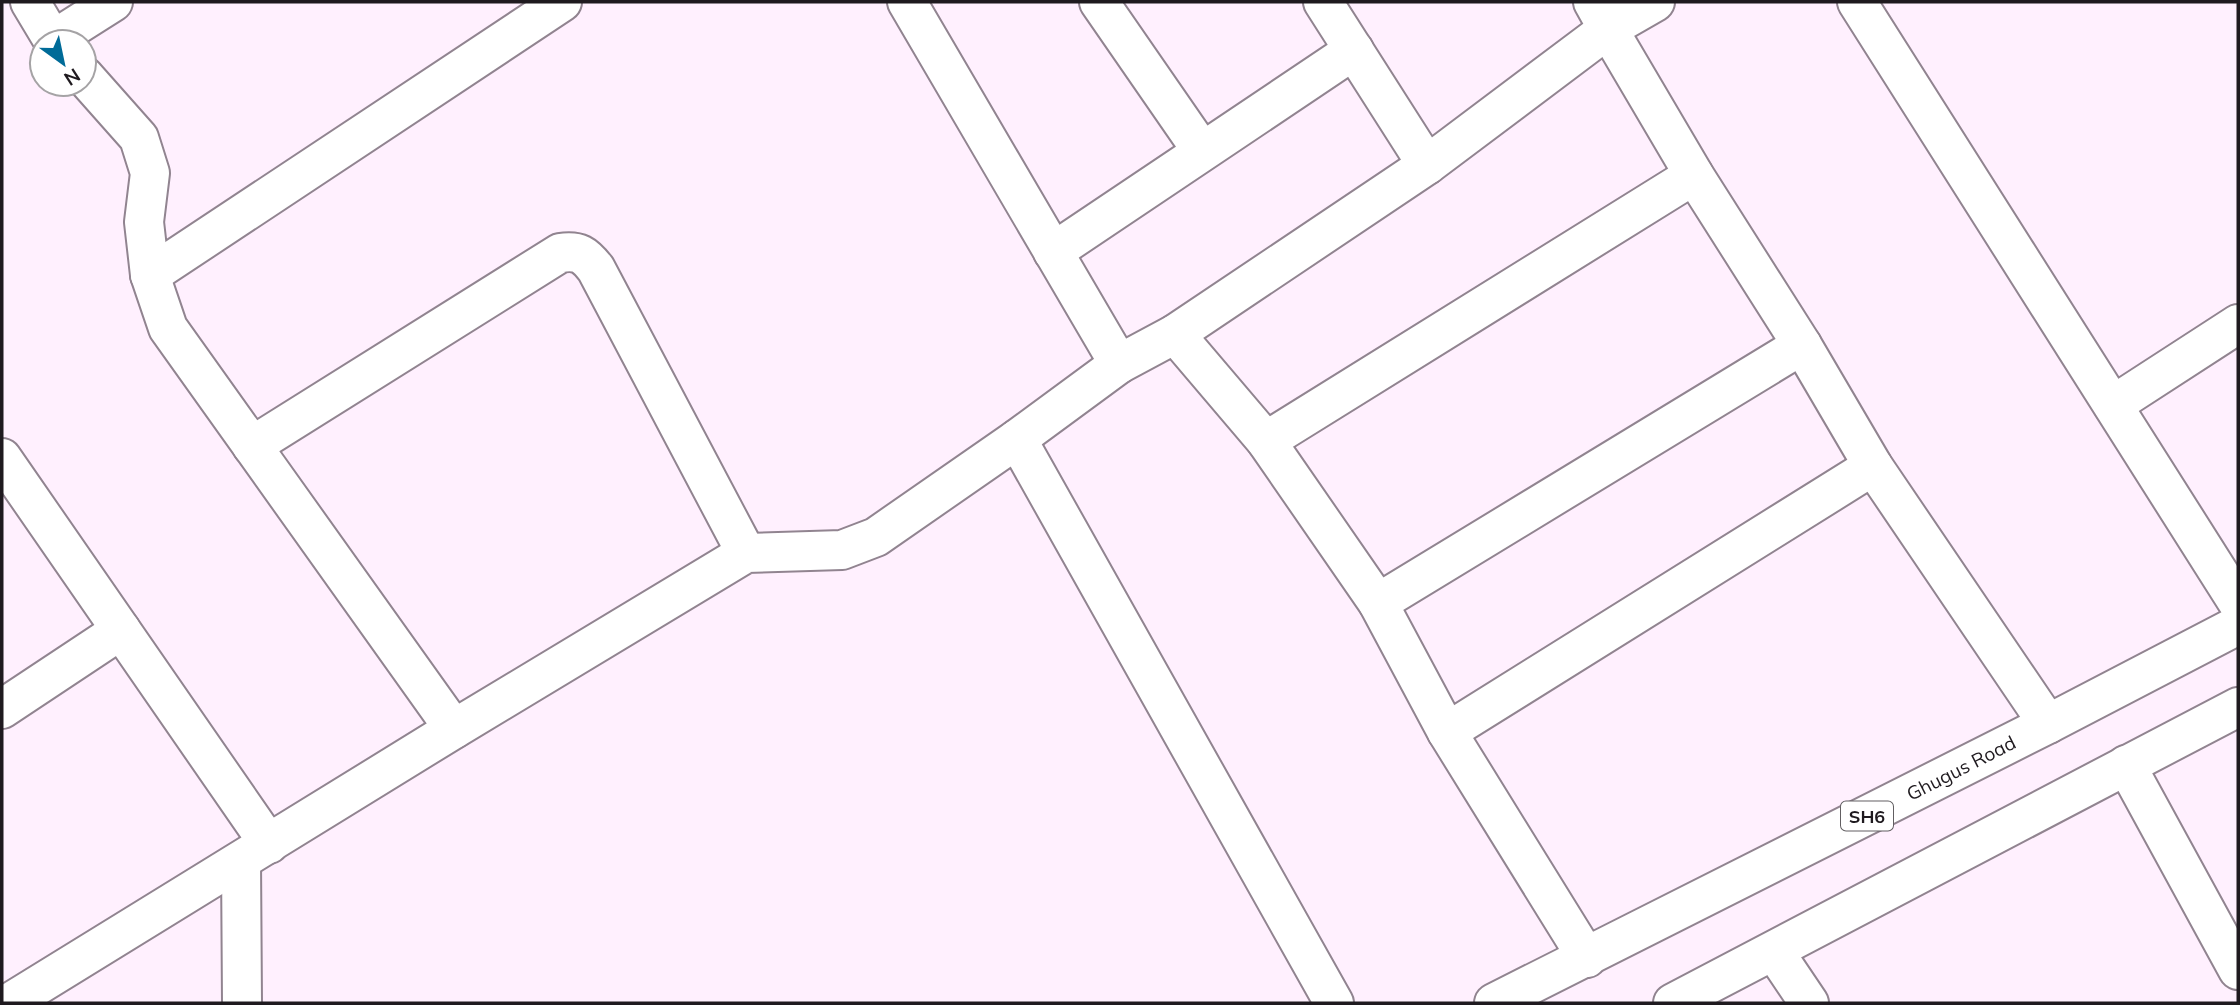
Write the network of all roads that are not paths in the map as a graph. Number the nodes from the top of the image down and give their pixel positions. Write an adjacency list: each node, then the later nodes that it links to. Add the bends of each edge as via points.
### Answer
1 (30, 2): 10 (street)
2 (113, 2): 11 (street)
3 (562, 2): 18 (street)
4 (907, 2): 17 (street)
5 (1099, 2): 14 (street)
6 (1323, 2): 12 (street)
7 (1655, 2): 9 (street)
8 (1857, 2): 23 (street)
9 (1601, 15): 15 (street); 16 (street)
10 (46, 28)
11 (74, 28)
12 (1354, 50): 14 (street); 15 (street)
13 (98, 92): 18 (street, via 139,138 150,173 144,222)
14 (1202, 151): 17 (street)
15 (1427, 165): 20 (street)
16 (1695, 175): 21 (street); 25 (street)
17 (1053, 252): 22 (street)
18 (150, 275): 26 (street, via 169,328)
19 (2238, 324): 23 (street)
20 (1175, 334): 22 (street); 25 (street)
21 (1802, 345): 28 (street); 30 (street)
22 (1119, 364): 24 (street)
23 (2113, 405): 31 (street)
24 (1017, 439): 29 (street, via 876,537 842,550); 46 (street)
25 (1266, 441): 30 (street)
26 (252, 446): 29 (street, via 560,253 573,251 596,269); 37 (street)
27 (2, 458): 33 (street)
28 (1873, 466): 36 (street); 38 (street)
29 (746, 553): 37 (street)
30 (1378, 603): 38 (street)
31 (2238, 603)
32 (2238, 625): 36 (street, Ghugus Road / SH6)
33 (121, 630): 35 (street); 40 (street)
34 (2238, 707): 39 (street)
35 (2, 709)
36 (2048, 724): 42 (street, Ghugus Road / SH6)
37 (454, 729): 40 (street)
38 (1447, 732): 42 (street)
39 (2126, 765): 41 (street); 43 (street)
40 (255, 853): 44 (street); 45 (street)
41 (1774, 951): 48 (street); 49 (street)
42 (1587, 958): 47 (street, Ghugus Road / SH6)
43 (2238, 970)
44 (9, 1003)
45 (242, 1003)
46 (1334, 1003)
47 (1494, 1003)
48 (1673, 1003)
49 (1809, 1003)

